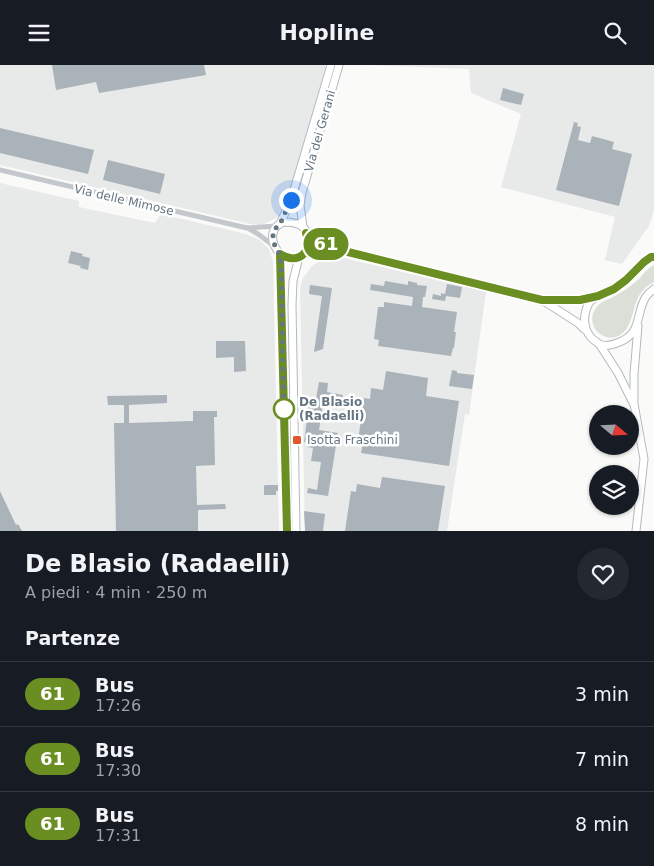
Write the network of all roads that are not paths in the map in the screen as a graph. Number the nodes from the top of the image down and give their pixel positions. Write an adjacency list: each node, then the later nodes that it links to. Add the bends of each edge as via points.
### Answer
1 (331, 65): 4 (street, Via dei Gerani, via 291,200)
2 (339, 65): 6 (street, Via dei Gerani, via 302,193 300,205)
3 (0, 170): 5 (street, Via delle Mimose)
4 (279, 225): 5 (street); 6 (street, via 295,223); 7 (street, via 274,230)
5 (247, 228): 7 (street)
6 (304, 230): 8 (street, via 321,242); 10 (street, via 308,247)
7 (275, 247): 9 (street)
8 (344, 251): 10 (street); 14 (street)
9 (280, 254): 10 (street, via 290,258); 19 (street)
10 (301, 255): 20 (street, via 293,281 292,305)
11 (653, 255): 13 (street, via 614,289)
12 (654, 289): 15 (street, via 643,303)
13 (598, 296): 14 (street, via 580,300); 16 (street, via 586,313 584,324)
14 (542, 300): 16 (street)
15 (639, 321): 17 (street, via 624,341); 18 (street)
16 (587, 332): 17 (street)
17 (600, 345): 18 (street)
18 (634, 404): 21 (street, via 644,459)
19 (287, 531)
20 (296, 531)
21 (636, 531)

